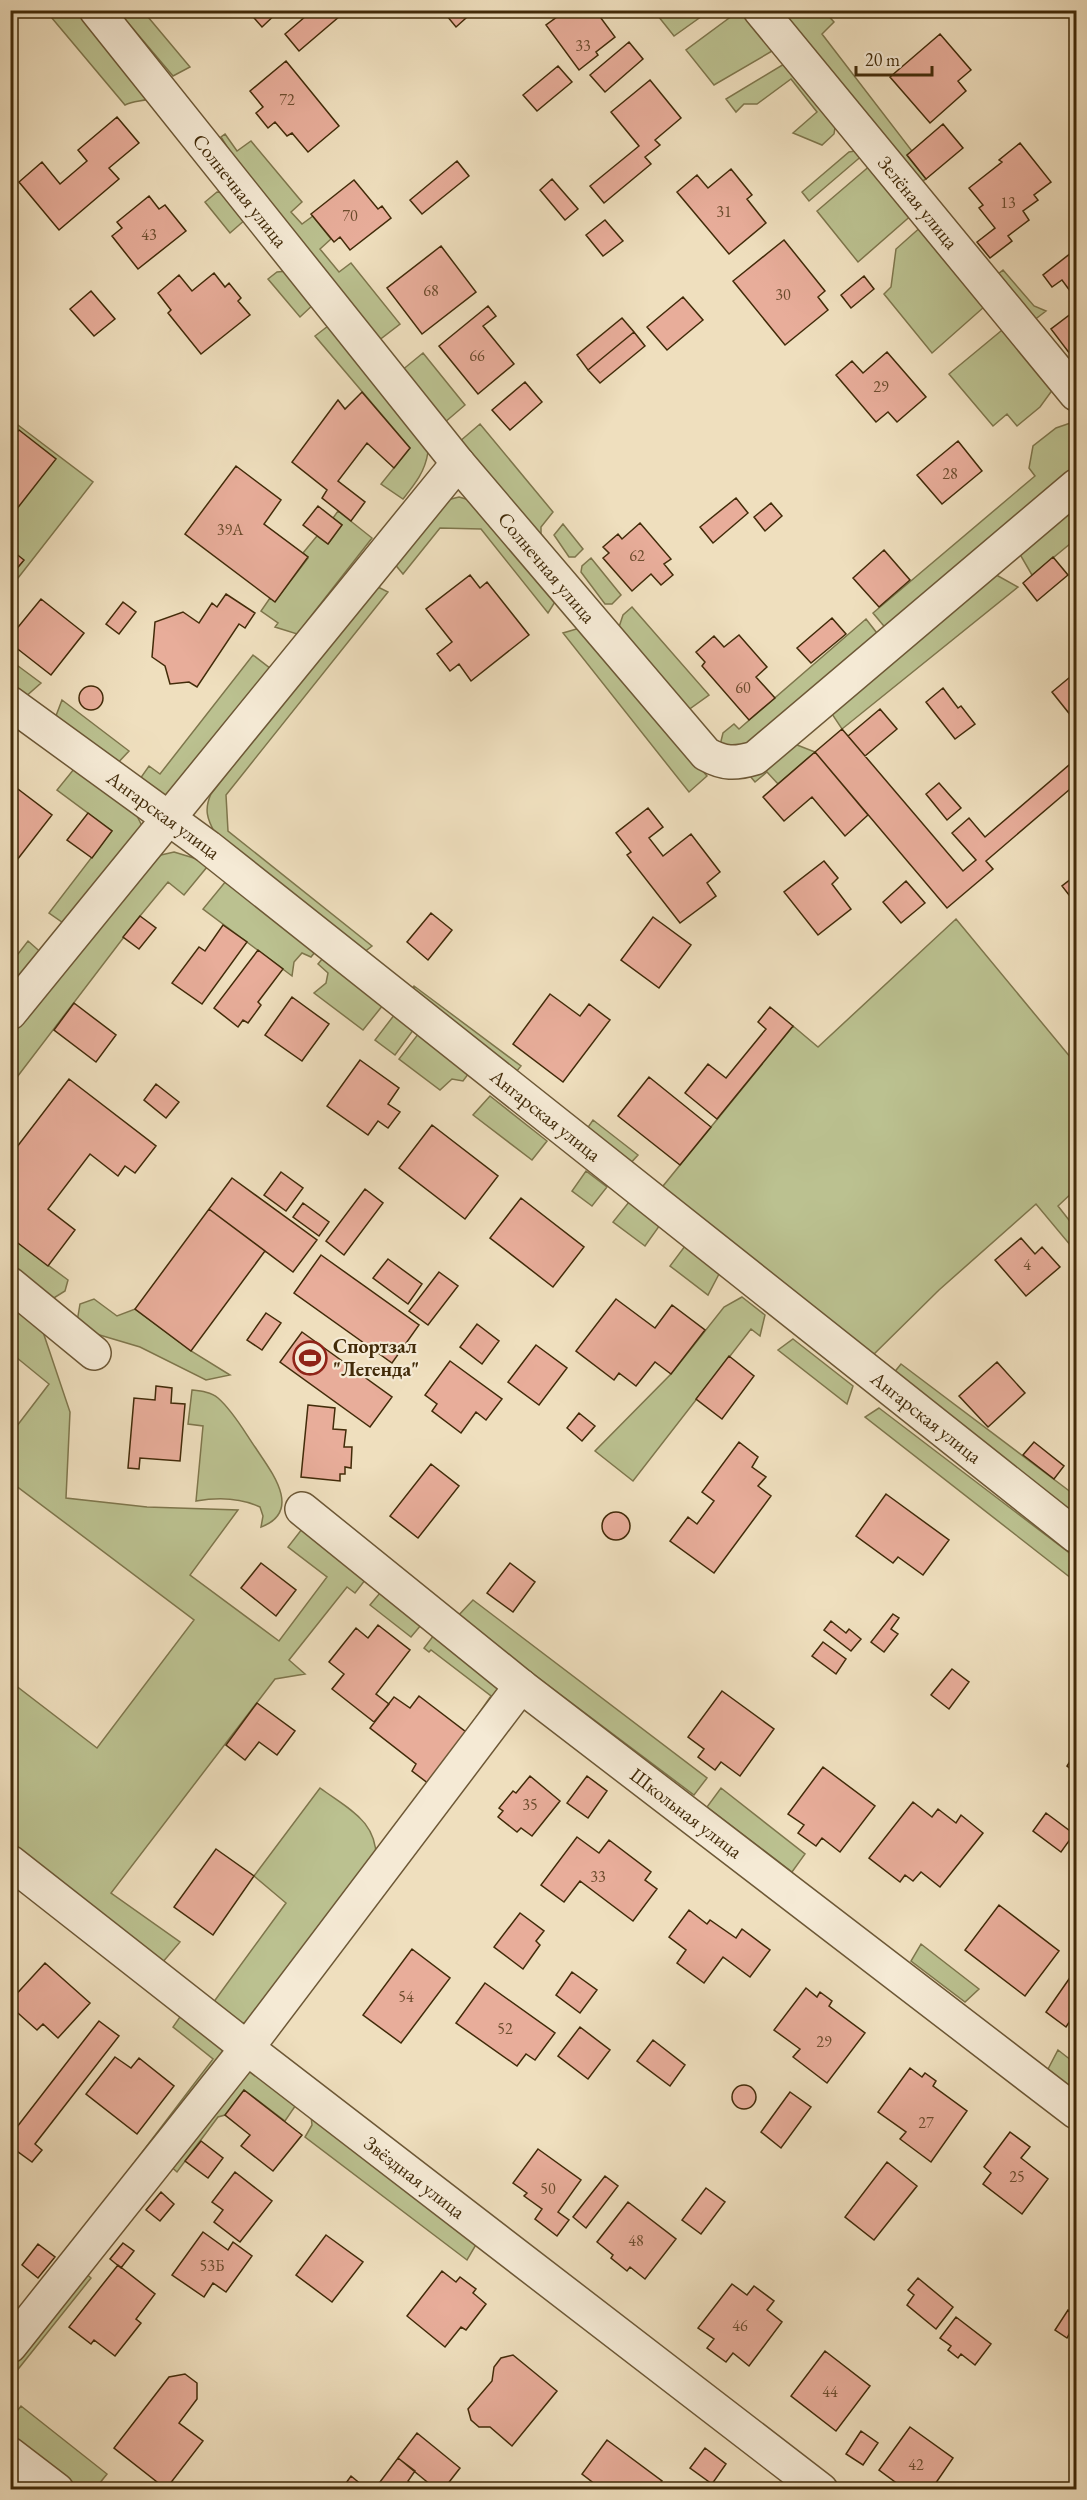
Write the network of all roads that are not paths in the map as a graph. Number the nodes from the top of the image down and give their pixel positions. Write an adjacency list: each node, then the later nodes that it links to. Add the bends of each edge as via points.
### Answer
1 (96, 10): 4 (street, Солнечная улица)
2 (760, 10): 3 (street, Зелёная улица)
3 (1077, 394)
4 (458, 463): 5 (street, Солнечная улица, via 706,754 722,762 738,763 755,758); 7 (street)
5 (1077, 486)
6 (10, 703): 7 (street, Ангарская улица)
7 (169, 818): 8 (street); 12 (street, Ангарская улица)
8 (10, 1013)
9 (10, 1284): 10 (street)
10 (94, 1353)
11 (302, 1509): 13 (street, Школьная улица)
12 (1077, 1536)
13 (521, 1686): 15 (street); 16 (street, Школьная улица)
14 (10, 1862): 15 (street, Звёздная улица)
15 (248, 2048): 17 (street); 20 (street, Звёздная улица)
16 (1077, 2112)
17 (10, 2346)
18 (10, 2454): 19 (street)
19 (57, 2490)
20 (821, 2490)

